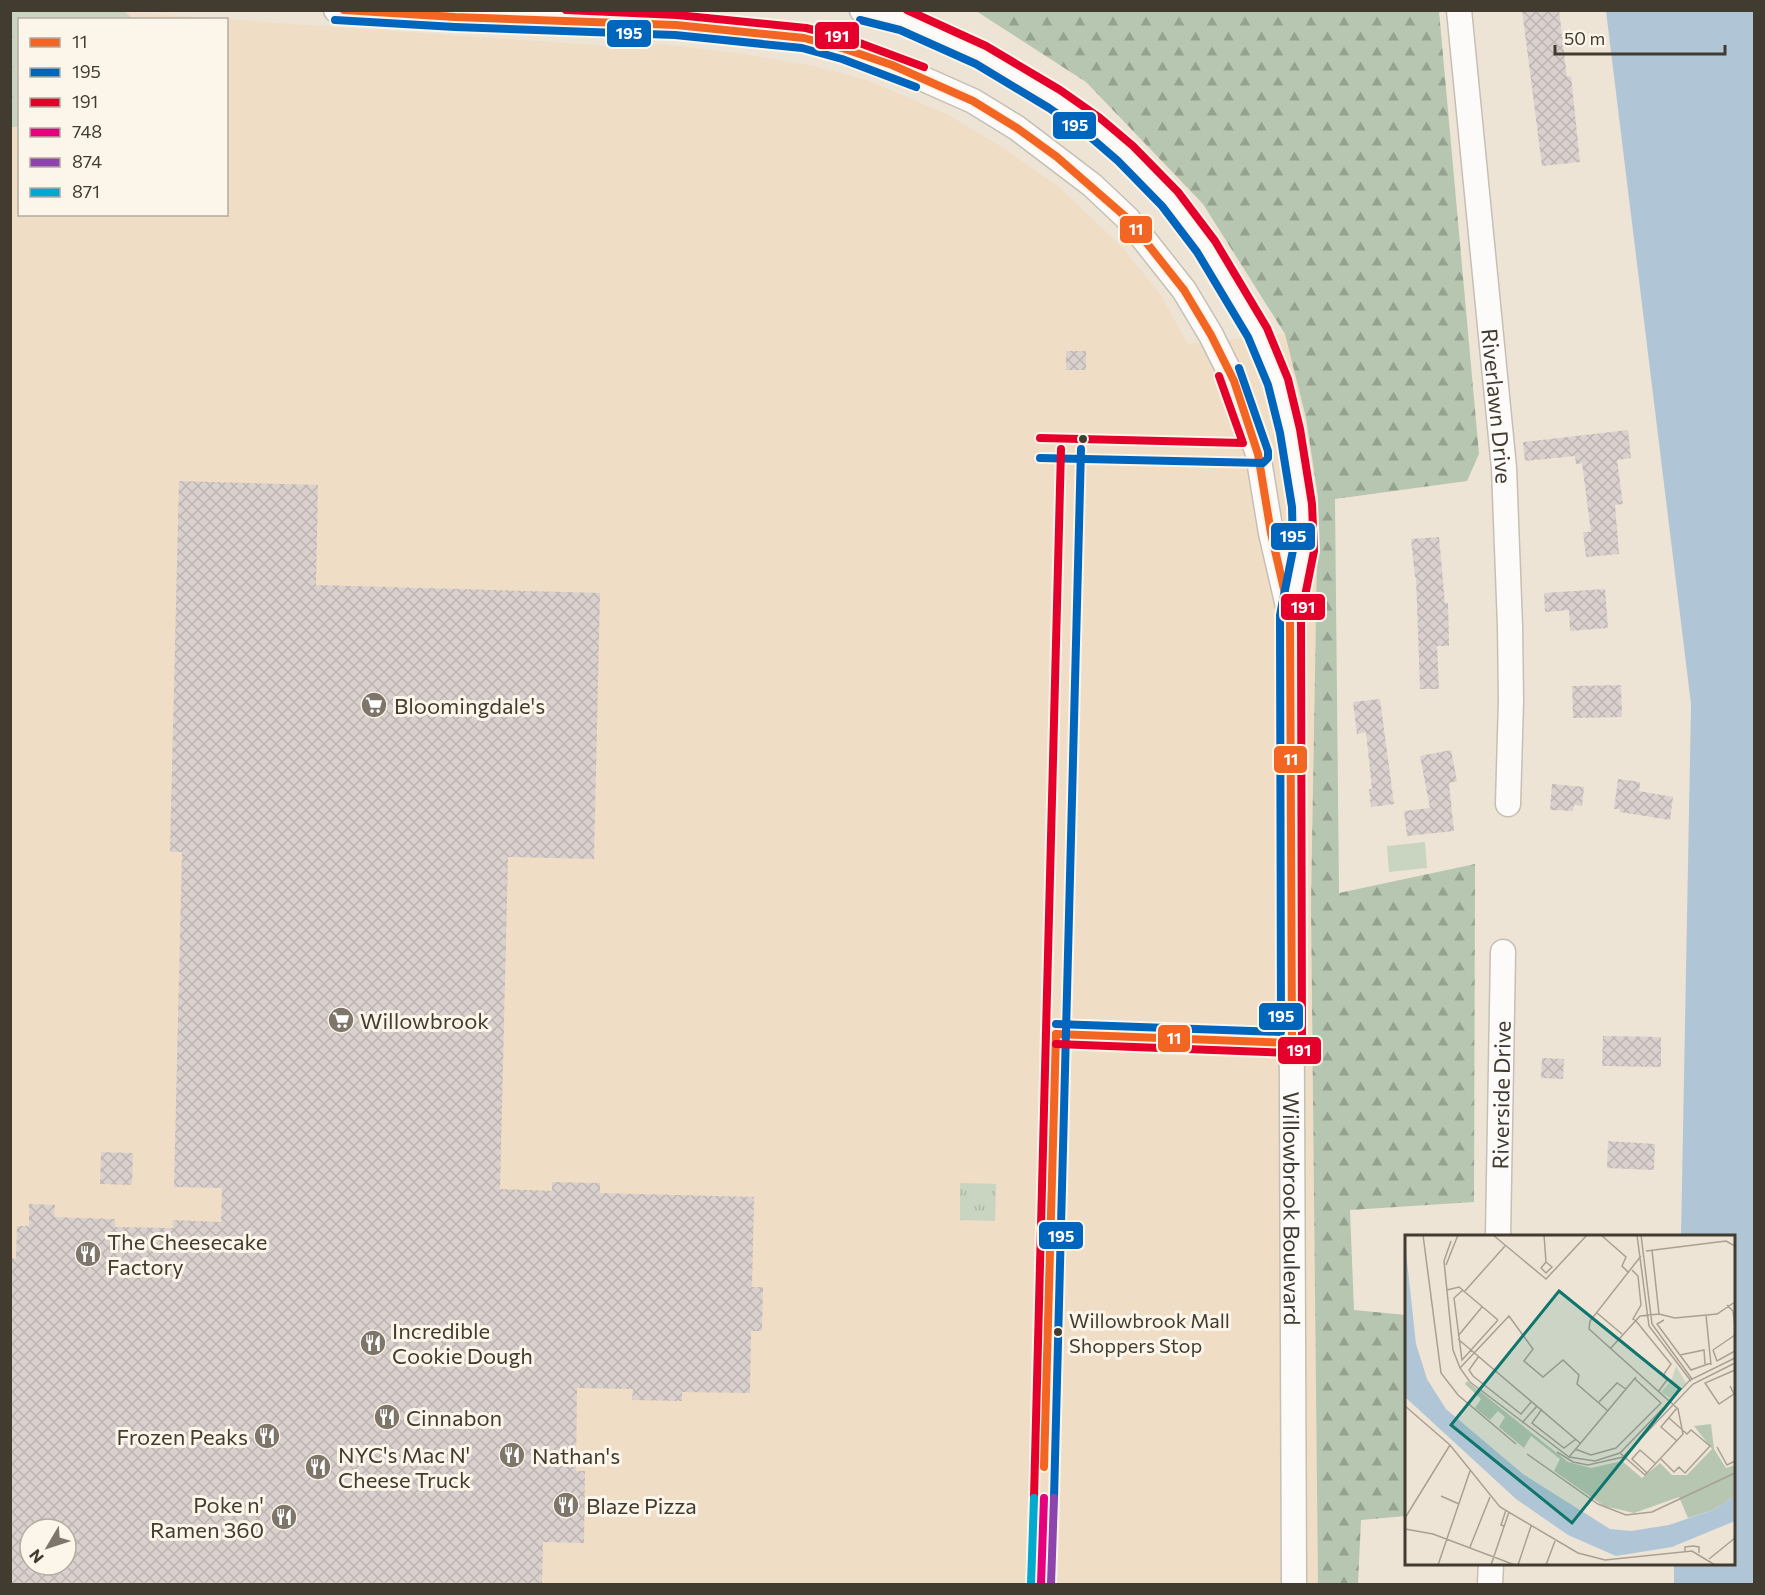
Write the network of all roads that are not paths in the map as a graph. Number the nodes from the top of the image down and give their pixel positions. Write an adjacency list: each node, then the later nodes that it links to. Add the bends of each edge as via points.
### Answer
1 (336, 10): 4 (street, Willowbrook Boulevard, via 676,25 804,38 892,65 973,101 1017,128 1075,171 1126,218 1184,290 1211,335 1234,381 1258,454)
2 (862, 10): 4 (street, Willowbrook Boulevard, via 903,20 981,55 1055,99 1125,153 1170,199 1206,246 1257,332 1278,382 1290,431 1302,506 1304,551)
3 (1459, 10): 5 (street, Riverlawn Drive, via 1505,490 1511,701)
4 (1290, 615): 9 (street, Willowbrook Boulevard)
5 (1508, 804)
6 (1503, 952): 7 (street, Riverside Drive)
7 (1498, 1235)
8 (1491, 1565): 10 (street)
9 (1294, 1584)
10 (1490, 1584)

